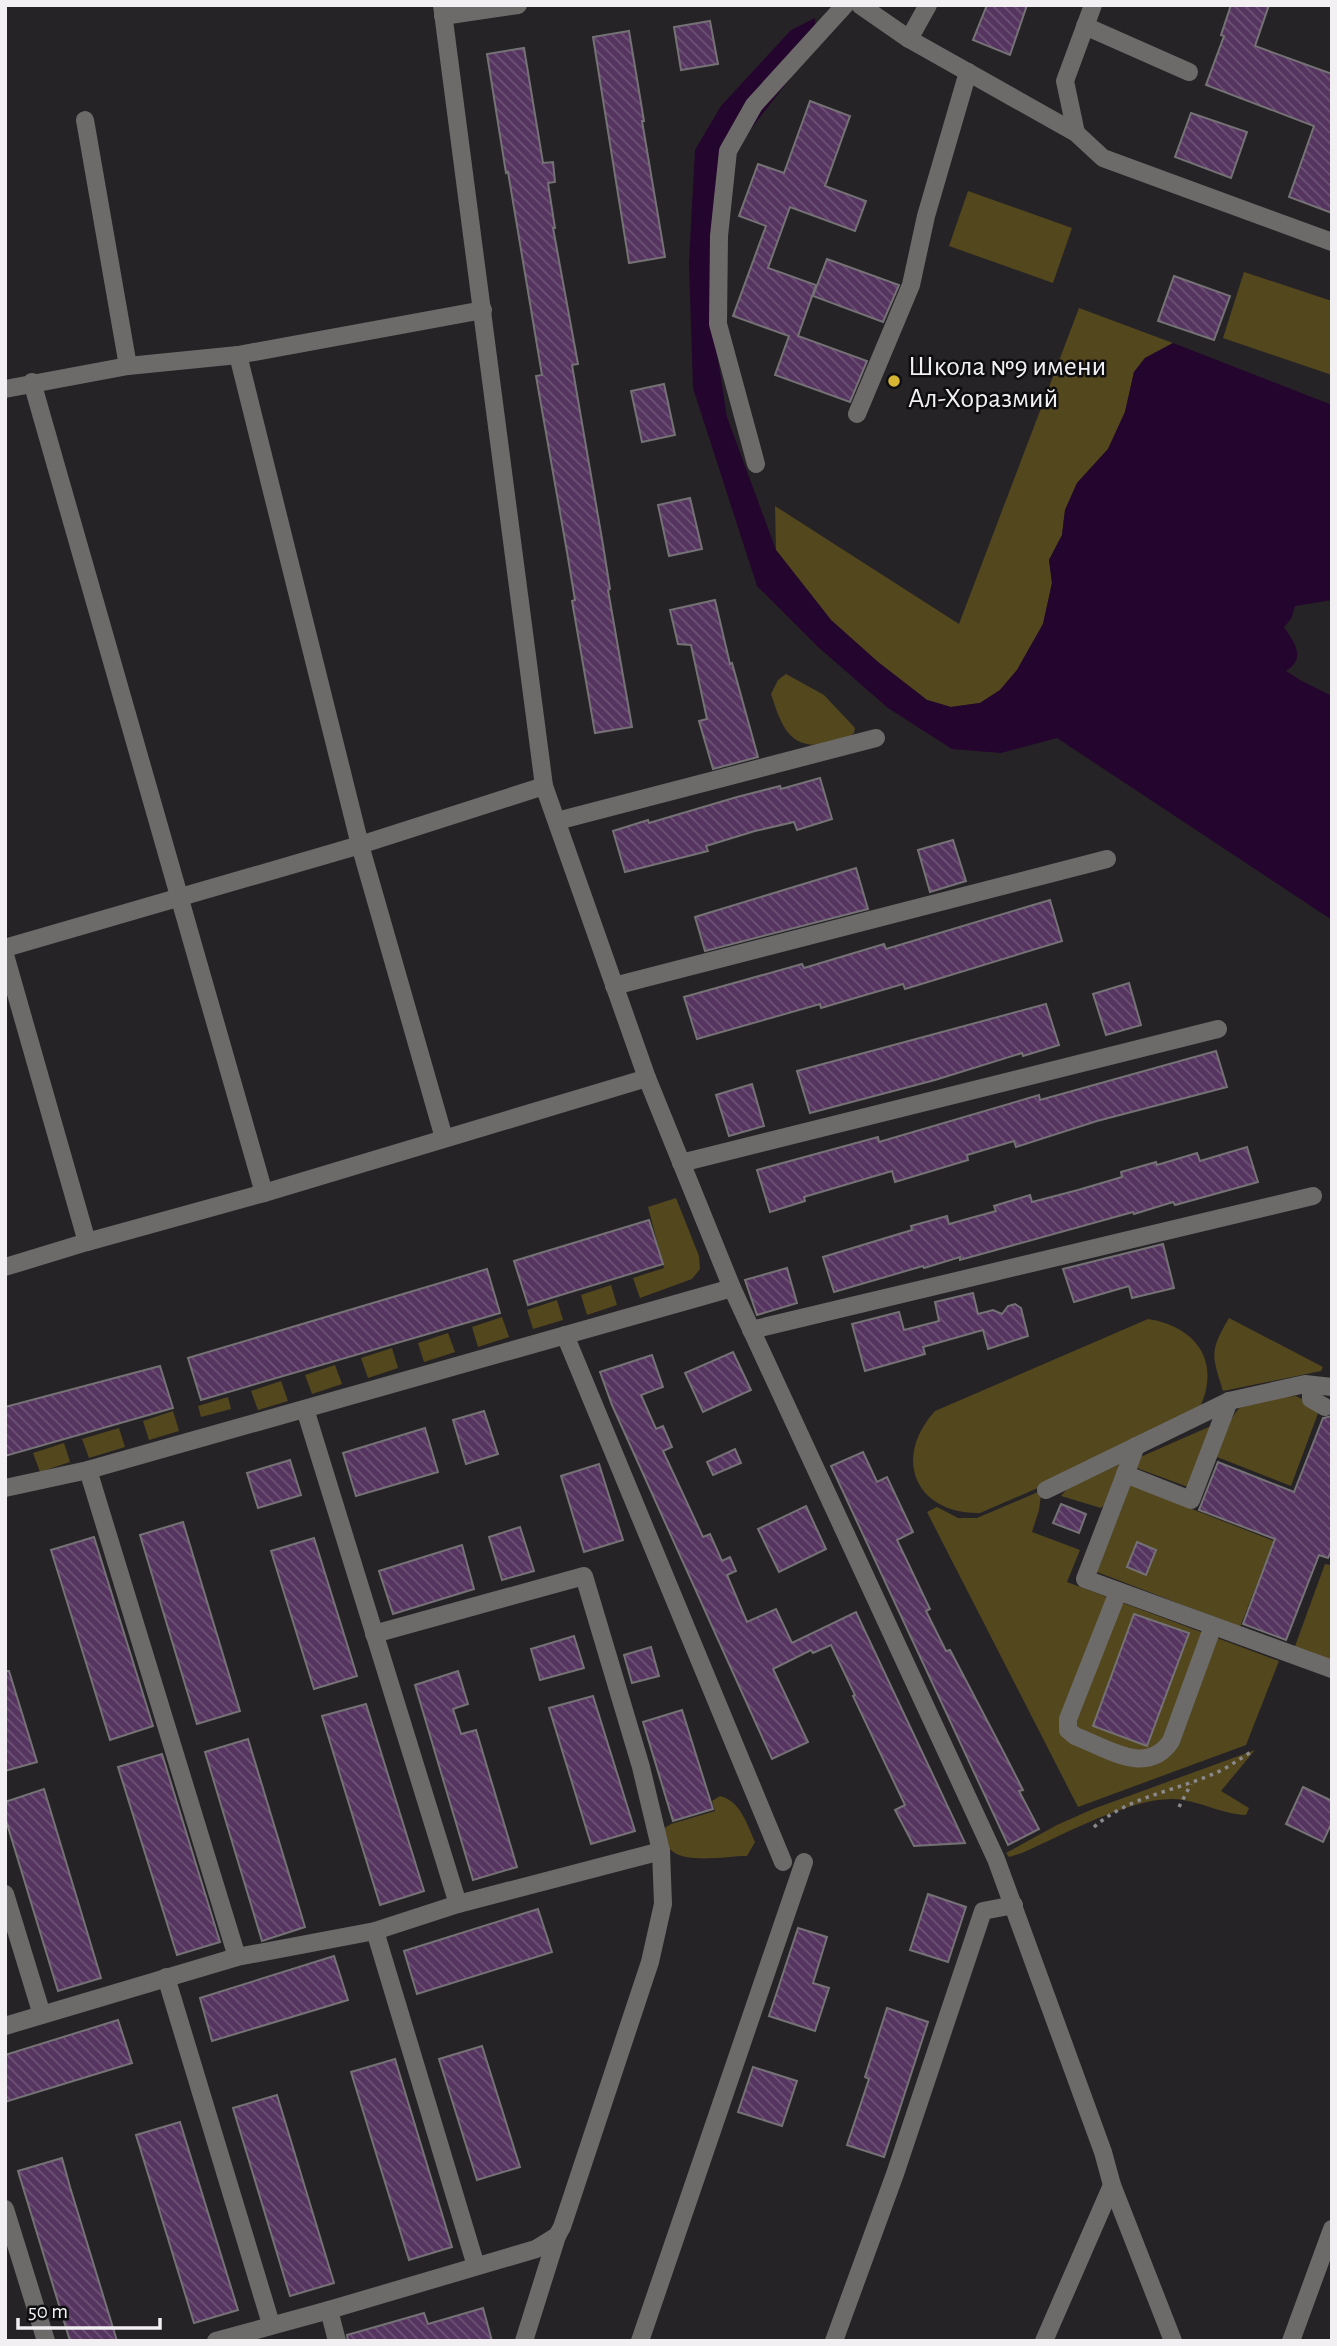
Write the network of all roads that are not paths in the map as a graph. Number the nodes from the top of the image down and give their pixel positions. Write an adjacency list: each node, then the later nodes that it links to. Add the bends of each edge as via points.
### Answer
1 (518, 5): 6 (street)
2 (845, 5): 20 (street, via 754,105 728,151 719,236 718,324)
3 (860, 5): 8 (street)
4 (928, 5): 8 (street)
5 (1093, 5): 7 (street)
6 (442, 11): 14 (street)
7 (1085, 26): 10 (street); 12 (street, via 1065,81)
8 (909, 38): 9 (street)
9 (968, 72): 12 (street); 19 (street, via 911,285)
10 (1189, 72)
11 (85, 120): 16 (street)
12 (1076, 133): 13 (street, via 1103,158)
13 (1332, 242)
14 (483, 310): 15 (street); 22 (street)
15 (238, 355): 16 (street); 24 (street)
16 (128, 366): 17 (street)
17 (32, 382): 18 (street); 26 (street)
18 (5, 388)
19 (857, 414)
20 (756, 464)
21 (876, 738): 23 (street)
22 (544, 786): 23 (street); 24 (street)
23 (557, 821): 29 (street)
24 (360, 845): 26 (street); 32 (street)
25 (1107, 859): 29 (street)
26 (179, 899): 27 (street); 34 (street)
27 (5, 948)
28 (5, 955): 36 (street)
29 (614, 986): 31 (street)
30 (1218, 1029): 33 (street)
31 (647, 1078): 32 (street); 33 (street)
32 (444, 1139): 34 (street)
33 (681, 1163): 38 (street)
34 (264, 1193): 36 (street)
35 (1313, 1196): 39 (street)
36 (87, 1242): 37 (street)
37 (5, 1267)
38 (732, 1288): 39 (street); 40 (street)
39 (751, 1330): 60 (street)
40 (565, 1335): 45 (street); 56 (street)
41 (1311, 1385): 42 (street); 43 (street); 44 (street, via 1311,1399)
42 (1332, 1387)
43 (1229, 1401): 46 (street); 48 (street, via 1191,1500)
44 (1325, 1407)
45 (305, 1409): 47 (street); 53 (street)
46 (1136, 1446): 48 (street); 50 (street)
47 (88, 1470): 49 (street); 62 (street)
48 (1125, 1474): 51 (street, via 1084,1579)
49 (5, 1488)
50 (1046, 1490)
51 (1118, 1592): 52 (street); 52 (street, via 1068,1719 1068,1730 1138,1760 1163,1753 1171,1741)
52 (1213, 1626): 54 (street)
53 (374, 1634): 55 (street, via 584,1576 641,1767); 59 (street)
54 (1332, 1670)
55 (661, 1852): 59 (street); 69 (street, via 663,1904 650,1962)
56 (783, 1862)
57 (804, 1862): 77 (street)
58 (5, 1894): 64 (street)
59 (458, 1904): 61 (street)
60 (1014, 1905): 66 (street); 78 (street, via 983,1911)
61 (375, 1931): 62 (street); 70 (street)
62 (237, 1957): 63 (street)
63 (166, 1978): 64 (street); 72 (street)
64 (42, 2015): 65 (street)
65 (5, 2026)
66 (1112, 2185): 79 (street); 80 (street)
67 (5, 2209): 73 (street)
68 (1332, 2229): 81 (street)
69 (557, 2236): 70 (street, via 536,2249); 76 (street)
70 (476, 2266): 71 (street)
71 (329, 2310): 72 (street); 75 (street)
72 (271, 2324): 74 (street)
73 (46, 2341)
74 (216, 2341)
75 (337, 2341)
76 (524, 2341)
77 (640, 2341)
78 (834, 2341)
79 (1044, 2341)
80 (1173, 2341)
81 (1291, 2341)

